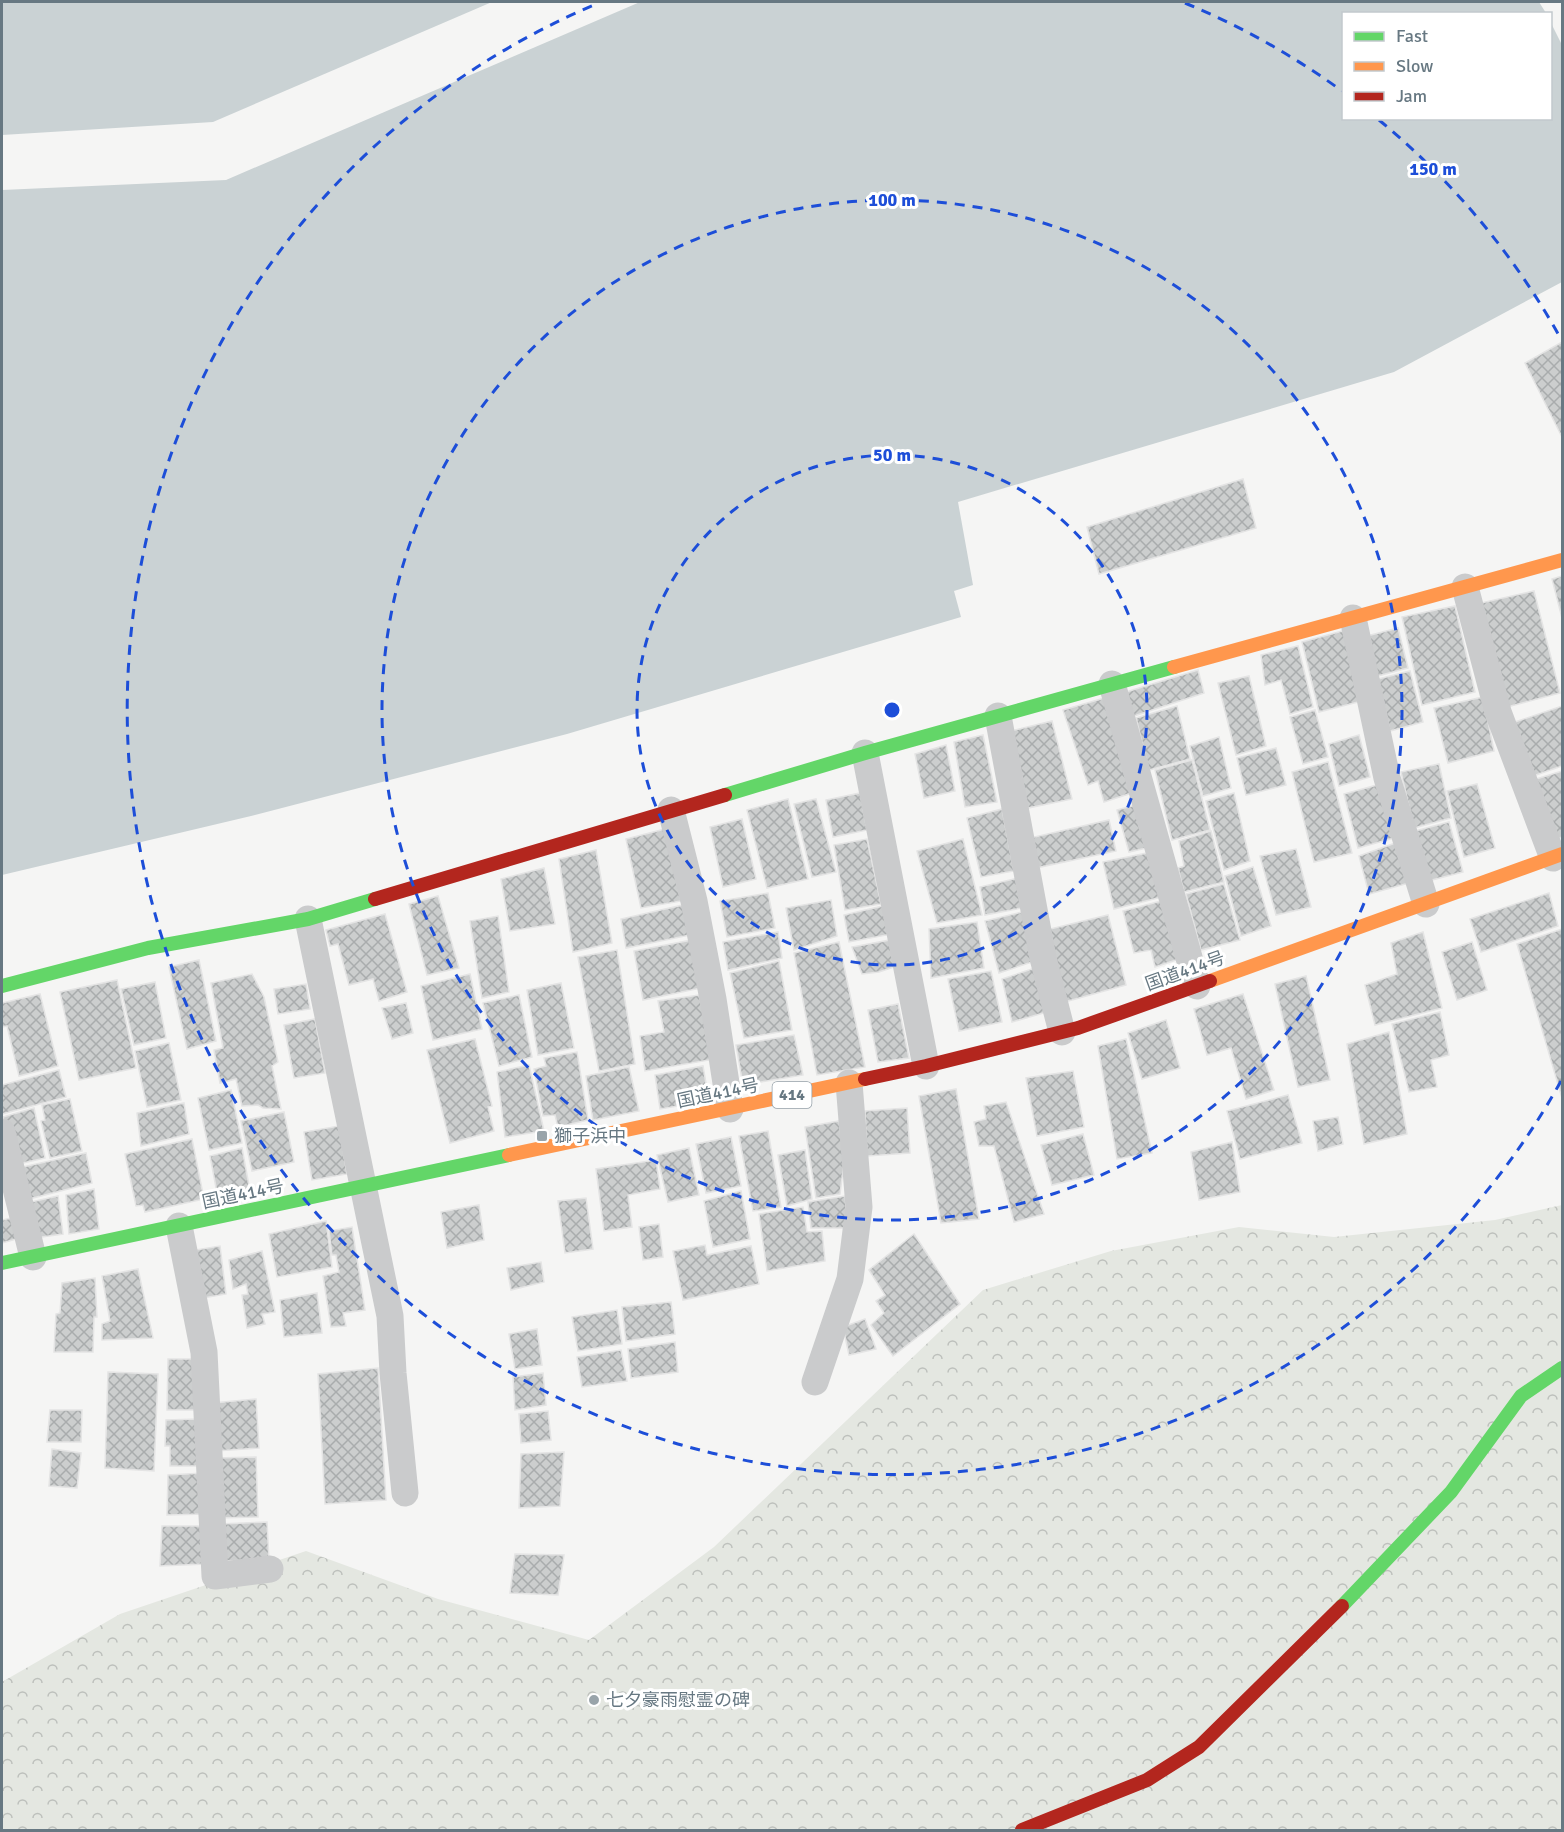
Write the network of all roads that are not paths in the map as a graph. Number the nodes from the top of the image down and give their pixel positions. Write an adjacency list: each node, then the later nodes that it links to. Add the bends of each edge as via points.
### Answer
1 (1563, 560): 2 (main road)
2 (1465, 587): 3 (main road); 8 (street, via 1498,712)
3 (1353, 618): 4 (main road); 9 (street, via 1387,778)
4 (1112, 684): 5 (main road); 12 (street)
5 (998, 716): 6 (main road); 13 (street, via 1043,958)
6 (865, 753): 7 (main road); 14 (street)
7 (671, 810): 10 (main road); 16 (street, via 694,901)
8 (1558, 856): 9 (main road, 国道414号 / 414)
9 (1426, 904): 12 (main road, 国道414号 / 414)
10 (308, 919): 11 (main road, via 148,948); 18 (street)
11 (2, 986)
12 (1197, 986): 13 (main road, 国道414号 / 414)
13 (1062, 1032): 14 (main road, 国道414号 / 414)
14 (926, 1066): 15 (main road, 国道414号 / 414)
15 (849, 1083): 16 (main road, 国道414号 / 414); 23 (street, via 859,1207 850,1280)
16 (730, 1108): 18 (main road, 国道414号 / 414)
17 (2, 1132): 20 (street)
18 (362, 1188): 19 (main road, 国道414号 / 414); 24 (street, via 390,1316)
19 (179, 1226): 20 (main road, 国道414号 / 414); 25 (street, via 204,1352 215,1576)
20 (33, 1257): 21 (main road, 国道414号 / 414)
21 (2, 1263)
22 (1563, 1368): 26 (main road, via 1521,1396 1451,1492 1199,1747 1147,1780)
23 (815, 1382)
24 (405, 1492)
25 (270, 1569)
26 (1022, 1830)

